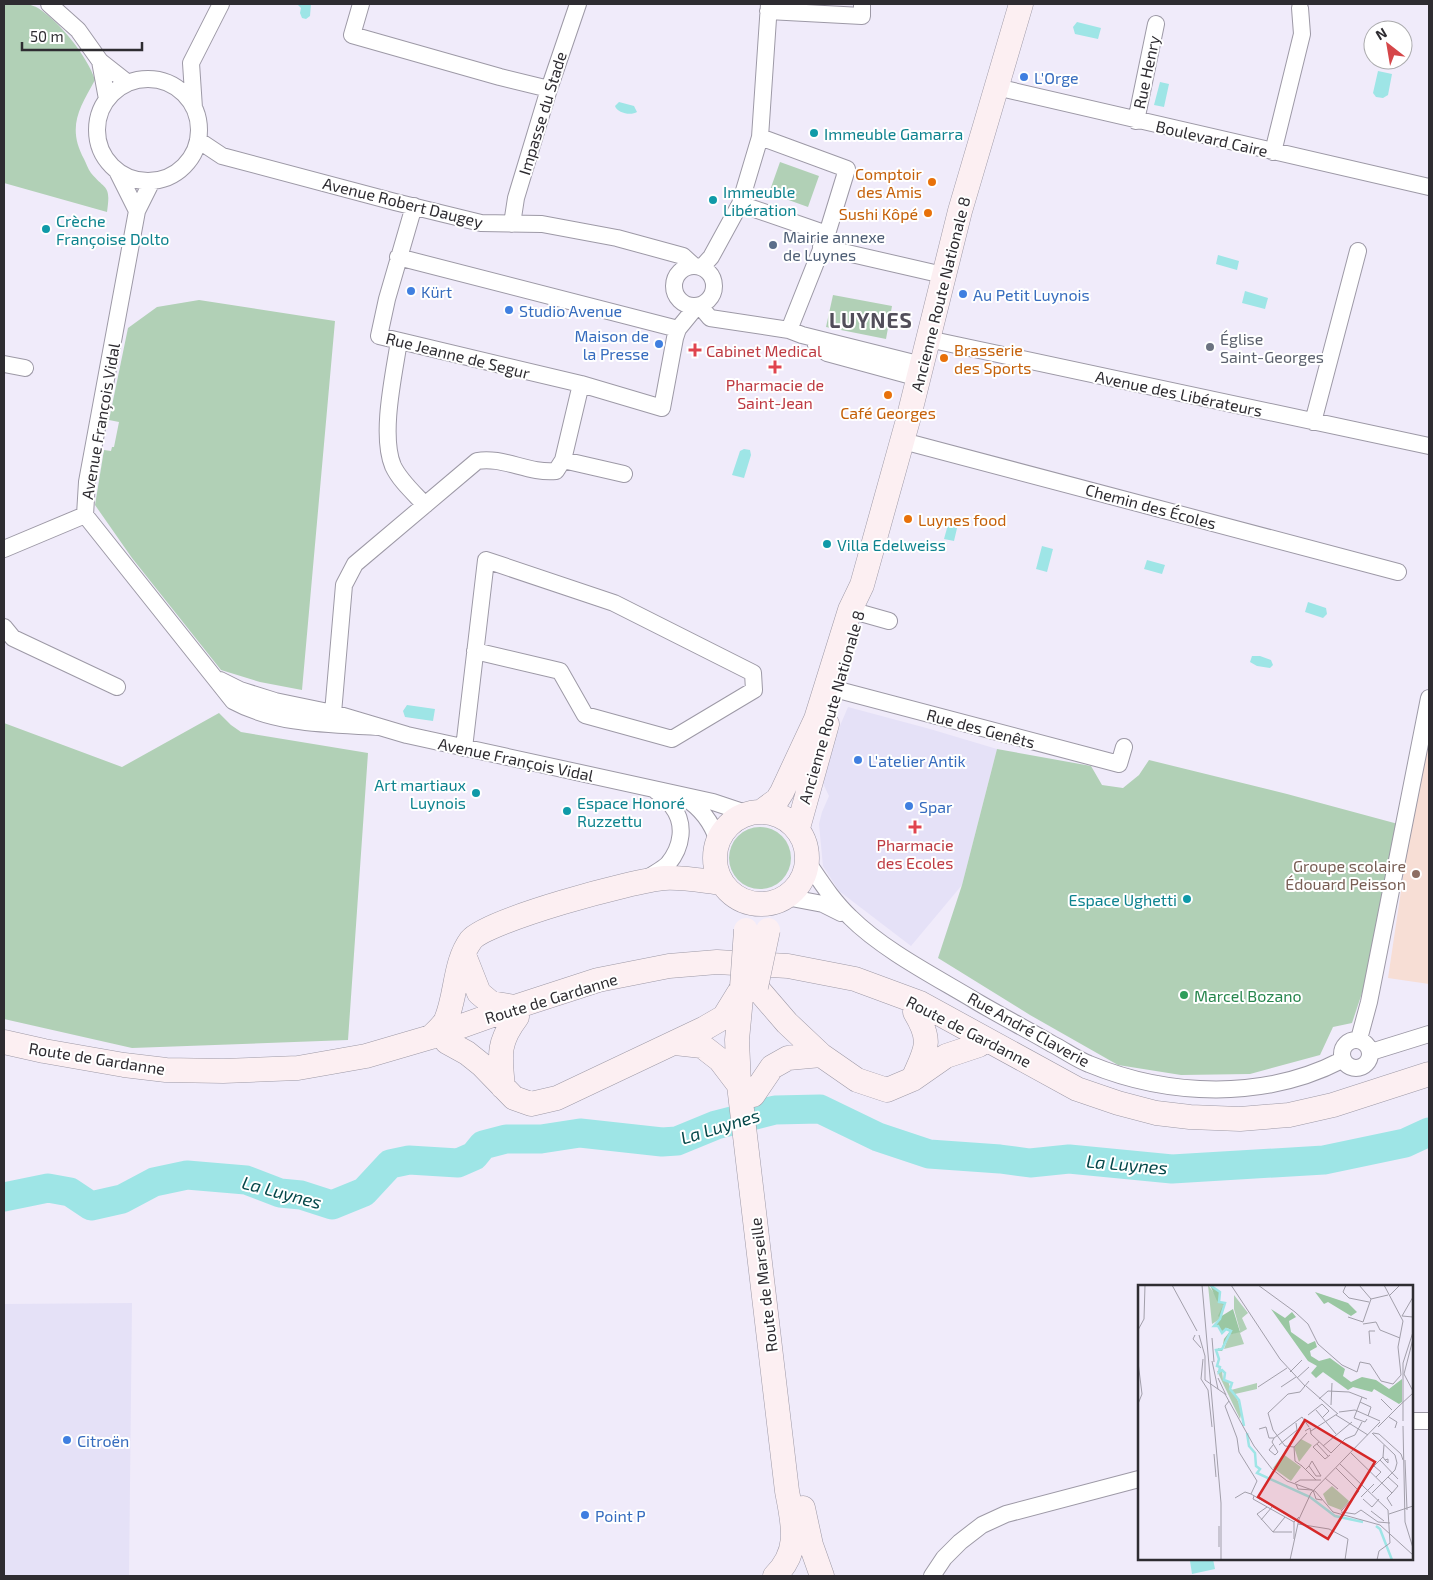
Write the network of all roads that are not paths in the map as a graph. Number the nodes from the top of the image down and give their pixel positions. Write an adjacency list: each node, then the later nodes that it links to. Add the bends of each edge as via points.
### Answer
1 (50, 4): 10 (street, via 78,30)
2 (221, 4): 11 (street)
3 (361, 4): 15 (street, via 352,35)
4 (578, 4): 15 (street, Impasse du Stade)
5 (862, 4): 7 (street, via 862,16)
6 (1020, 4): 14 (main road, Ancienne Route Nationale 8)
7 (768, 7): 19 (street)
8 (1300, 8): 21 (street, via 1302,34)
9 (1156, 24): 18 (street, Rue Henry)
10 (100, 60): 13 (street); 16 (street)
11 (191, 63): 12 (street); 17 (street)
12 (163, 81): 13 (street, via 146,78); 17 (street, via 187,96)
13 (128, 82): 16 (street)
14 (996, 87): 18 (street, Boulevard Caire); 36 (main road, Ancienne Route Nationale 8)
15 (549, 89): 30 (street, Impasse du Stade, via 516,198)
16 (107, 99): 24 (street, via 97,124 98,142 104,158)
17 (194, 108): 20 (street, via 199,123)
18 (1136, 121): 21 (street, Boulevard Caire)
19 (760, 137): 27 (street); 31 (street, via 846,169)
20 (198, 140): 22 (street, Avenue Robert Daugey); 23 (street, via 193,155)
21 (1273, 152): 26 (street, Boulevard Caire)
22 (222, 156): 23 (street); 28 (street, Avenue Robert Daugey)
23 (182, 168): 25 (street, via 168,177)
24 (117, 171): 25 (street, via 140,181); 29 (street)
25 (152, 181): 29 (street, Avenue François Vidal)
26 (1429, 187)
27 (740, 204): 31 (street); 35 (street)
28 (414, 206): 30 (street, Avenue Robert Daugey, via 481,223); 34 (street, Rue Jeanne de Segur)
29 (138, 211): 54 (street, Avenue François Vidal, via 86,482)
30 (512, 224): 33 (street, Avenue Robert Daugey, via 542,224 607,236)
31 (824, 240): 36 (street); 41 (street)
32 (1358, 251): 48 (street)
33 (672, 254): 35 (street, Avenue Robert Daugey); 37 (street)
34 (398, 257): 40 (street); 43 (street, Rue Jeanne de Segur, via 379,336)
35 (705, 266): 37 (street, via 687,267); 39 (street, via 715,283 714,291)
36 (943, 275): 42 (main road, Ancienne Route Nationale 8)
37 (676, 276): 38 (street, via 674,291)
38 (678, 298): 39 (street, via 689,306); 40 (street, Rue Jeanne de Segur)
39 (702, 304): 40 (street, Rue Jeanne de Segur); 41 (street, via 710,318)
40 (678, 329): 47 (street, Rue Jeanne de Segur, via 662,408)
41 (795, 333): 46 (street)
42 (928, 339): 46 (main road, Ancienne Route Nationale 8); 48 (street, Avenue des Libérateurs)
43 (399, 341): 47 (street, Rue Jeanne de Segur); 53 (street, via 388,449 403,481)
44 (4, 364): 45 (street)
45 (25, 368)
46 (920, 372): 49 (main road, Ancienne Route Nationale 8)
47 (581, 384): 51 (street)
48 (1313, 422): 50 (street, Avenue des Libérateurs)
49 (903, 441): 56 (street, Chemin des Écoles); 57 (main road, Ancienne Route Nationale 8)
50 (1429, 444)
51 (563, 460): 52 (street); 53 (street, via 556,471 543,472 487,459 477,462)
52 (624, 474)
53 (425, 505): 65 (street, via 355,564 344,585)
54 (85, 515): 55 (street); 61 (street, Avenue François Vidal, via 152,602)
55 (4, 549)
56 (1398, 572)
57 (854, 611): 58 (street); 63 (main road, Ancienne Route Nationale 8)
58 (889, 621)
59 (4, 626): 62 (street, via 13,638)
60 (476, 651): 60 (street, via 486,560 614,603 753,673 754,690 672,739 584,715 560,671); 68 (street)
61 (216, 677): 65 (street, Avenue François Vidal, via 267,699); 66 (street, Avenue François Vidal, via 233,701 274,717)
62 (117, 687)
63 (831, 689): 67 (street, Rue des Genêts, via 1119,764); 71 (main road, Ancienne Route Nationale 8, via 777,800); 72 (main road, Ancienne Route Nationale 8)
64 (1429, 698): 86 (street)
65 (333, 713): 66 (street, Avenue François Vidal)
66 (380, 727): 68 (street, Avenue François Vidal)
67 (1124, 747)
68 (464, 748): 69 (street, Avenue François Vidal)
69 (653, 789): 70 (street, Avenue François Vidal); 76 (street, Avenue François Vidal, via 672,805 679,817 682,833 678,849 667,865)
70 (682, 795): 71 (street, Avenue François Vidal); 73 (street, Avenue François Vidal, via 697,805 708,820)
71 (754, 812): 72 (main road, via 775,813); 73 (main road, via 734,820)
72 (798, 828): 74 (main road, via 806,845)
73 (717, 845): 75 (main road, via 696,863); 77 (main road, via 717,873)
74 (808, 864): 78 (main road, via 796,888); 79 (street, Rue André Claverie)
75 (667, 878): 76 (main road); 77 (main road)
76 (643, 881): 81 (main road, via 487,928 471,940)
77 (729, 890): 78 (main road, via 745,901 757,904); 80 (main road)
78 (783, 899): 79 (street, Rue André Claverie, via 823,904); 80 (main road)
79 (850, 918): 94 (street, Rue André Claverie, via 906,960 1087,1063 1122,1076 1185,1088 1238,1089 1289,1080)
80 (757, 930): 82 (main road, Route de Marseille, bridge)
81 (464, 955): 83 (main road, via 479,993 491,1004); 87 (main road)
82 (749, 987): 89 (main road, via 724,1017); 93 (main road); 99 (main road, Route de Marseille, via 737,1040)
83 (516, 1012): 84 (main road, Route de Gardanne, via 670,976 716,972 788,975 851,989); 87 (main road, Route de Gardanne); 95 (main road, Route de Gardanne, via 598,980 669,966 717,962 788,966 854,979 920,1003 1077,1089 1156,1113 1240,1119 1289,1115 1333,1105); 98 (main road, via 500,1054)
84 (915, 1012): 90 (main road, Route de Gardanne); 96 (main road, via 924,1028 926,1048)
85 (1429, 1034): 92 (street)
86 (1359, 1039): 92 (street, via 1369,1046); 94 (street, via 1346,1043 1342,1049)
87 (439, 1040): 88 (main road, Route de Gardanne, via 298,1068 223,1071 124,1065); 91 (main road, Route de Gardanne, via 380,1061 305,1075 227,1080 129,1076 58,1066); 98 (main road, via 467,1053)
88 (4, 1042)
89 (675, 1043): 98 (main road, via 557,1098 531,1104 514,1098); 99 (main road, via 702,1046 720,1060)
90 (979, 1045): 96 (main road, via 946,1056); 97 (main road, Route de Gardanne, via 1072,1096 1144,1121 1185,1128 1251,1128 1296,1123 1345,1112)
91 (4, 1052)
92 (1371, 1052): 94 (street, via 1366,1065 1360,1068 1346,1065)
93 (820, 1055): 96 (main road, via 857,1080 887,1090); 99 (main road, via 788,1058 772,1066)
94 (1342, 1060)
95 (1429, 1074)
96 (913, 1079)
97 (1429, 1084)
98 (503, 1087)
99 (744, 1093): 100 (main road, Route de Marseille)
100 (752, 1148): 104 (main road, Route de Marseille, via 794,1535 790,1556); 107 (main road, Route de Marseille, via 798,1486)
101 (1413, 1421): 102 (street)
102 (1429, 1421)
103 (1138, 1479): 108 (street, via 1006,1514 982,1525 949,1553)
104 (775, 1576)
105 (784, 1576): 106 (main road)
106 (792, 1576)
107 (822, 1576)
108 (932, 1576)

